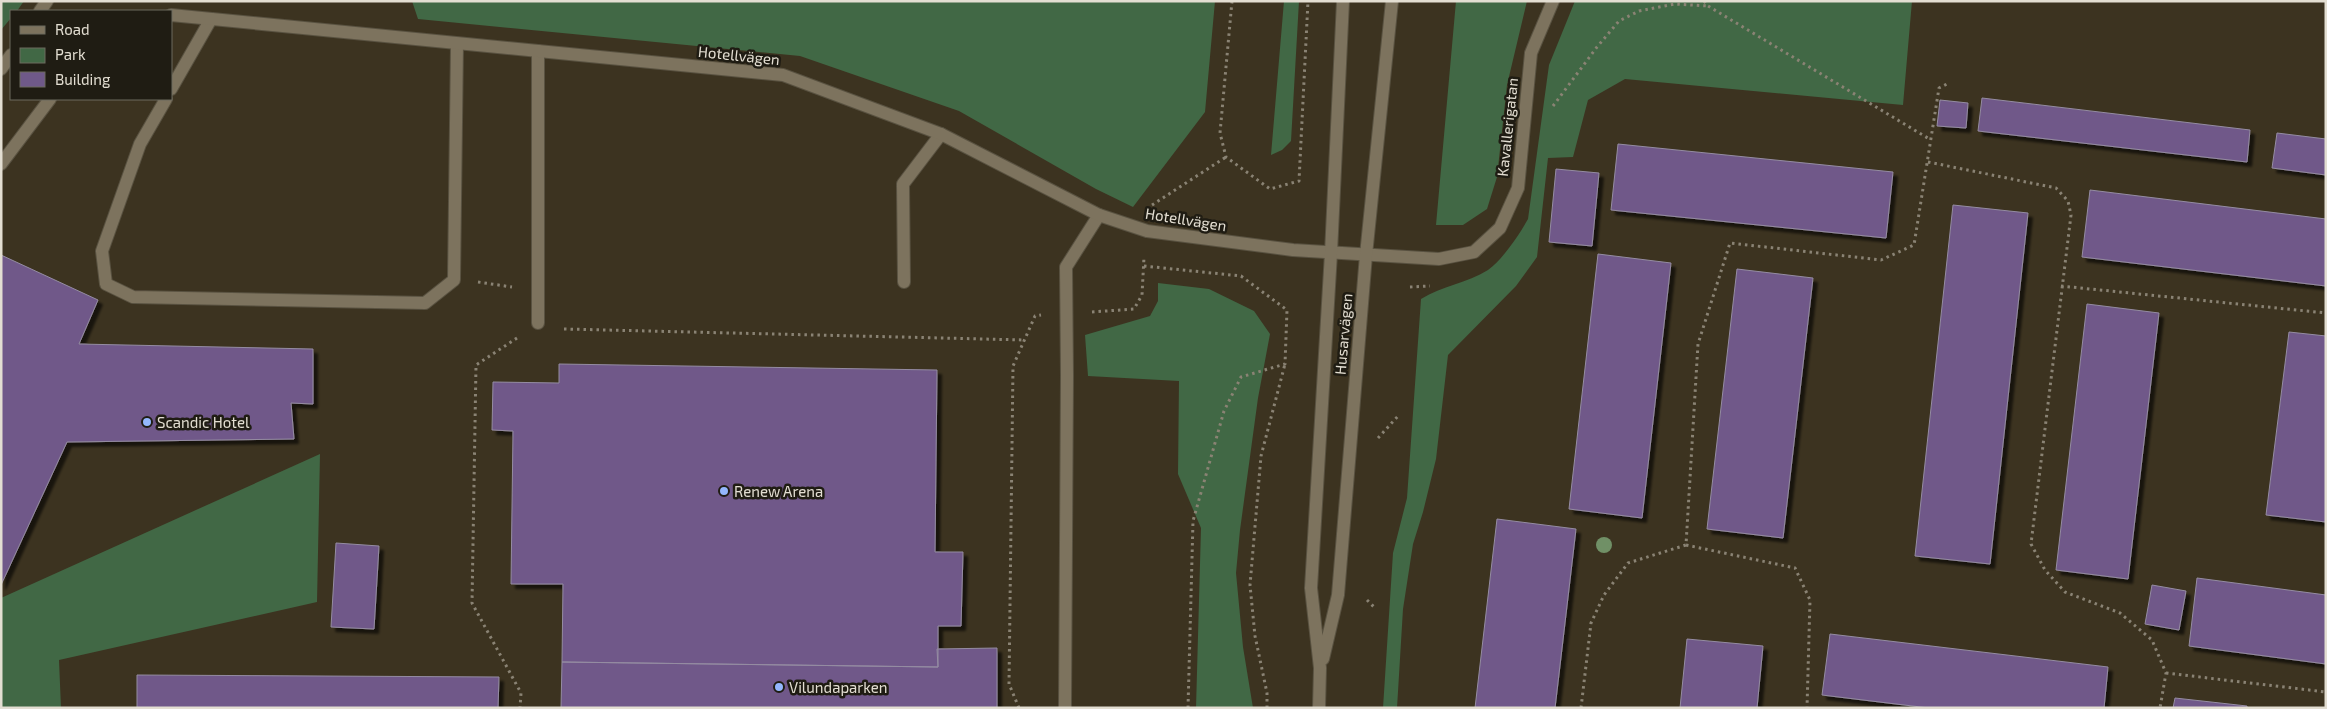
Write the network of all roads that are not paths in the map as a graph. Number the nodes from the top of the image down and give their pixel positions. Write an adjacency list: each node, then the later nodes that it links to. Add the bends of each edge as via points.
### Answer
1 (1343, 1): 16 (street, Husarvägen)
2 (1392, 1): 17 (street, Husarvägen)
3 (1553, 1): 17 (street, Kavallerigatan, via 1531,53 1518,188 1500,228 1474,252 1438,259)
4 (172, 15): 5 (street, Hotellvägen)
5 (212, 19): 6 (street, Hotellvägen); 10 (street)
6 (457, 44): 7 (street, Hotellvägen); 12 (street, via 454,280 425,303 133,297 106,284 102,251 140,144)
7 (538, 51): 13 (street, Hotellvägen, via 783,75); 19 (street)
8 (10, 56): 9 (street)
9 (1, 69)
10 (172, 87)
11 (49, 100): 14 (street)
12 (165, 100)
13 (941, 134): 15 (street, Hotellvägen); 18 (street, via 903,184)
14 (1, 164)
15 (1099, 215): 16 (street, Hotellvägen, via 1147,231); 21 (street, via 1066,267)
16 (1331, 252): 17 (street, Kavallerigatan); 20 (street, Husarvägen, via 1311,588)
17 (1366, 255): 20 (street, Husarvägen, via 1338,595)
18 (904, 282)
19 (538, 323)
20 (1320, 668): 22 (street, Husarvägen)
21 (1065, 708)
22 (1319, 708)

